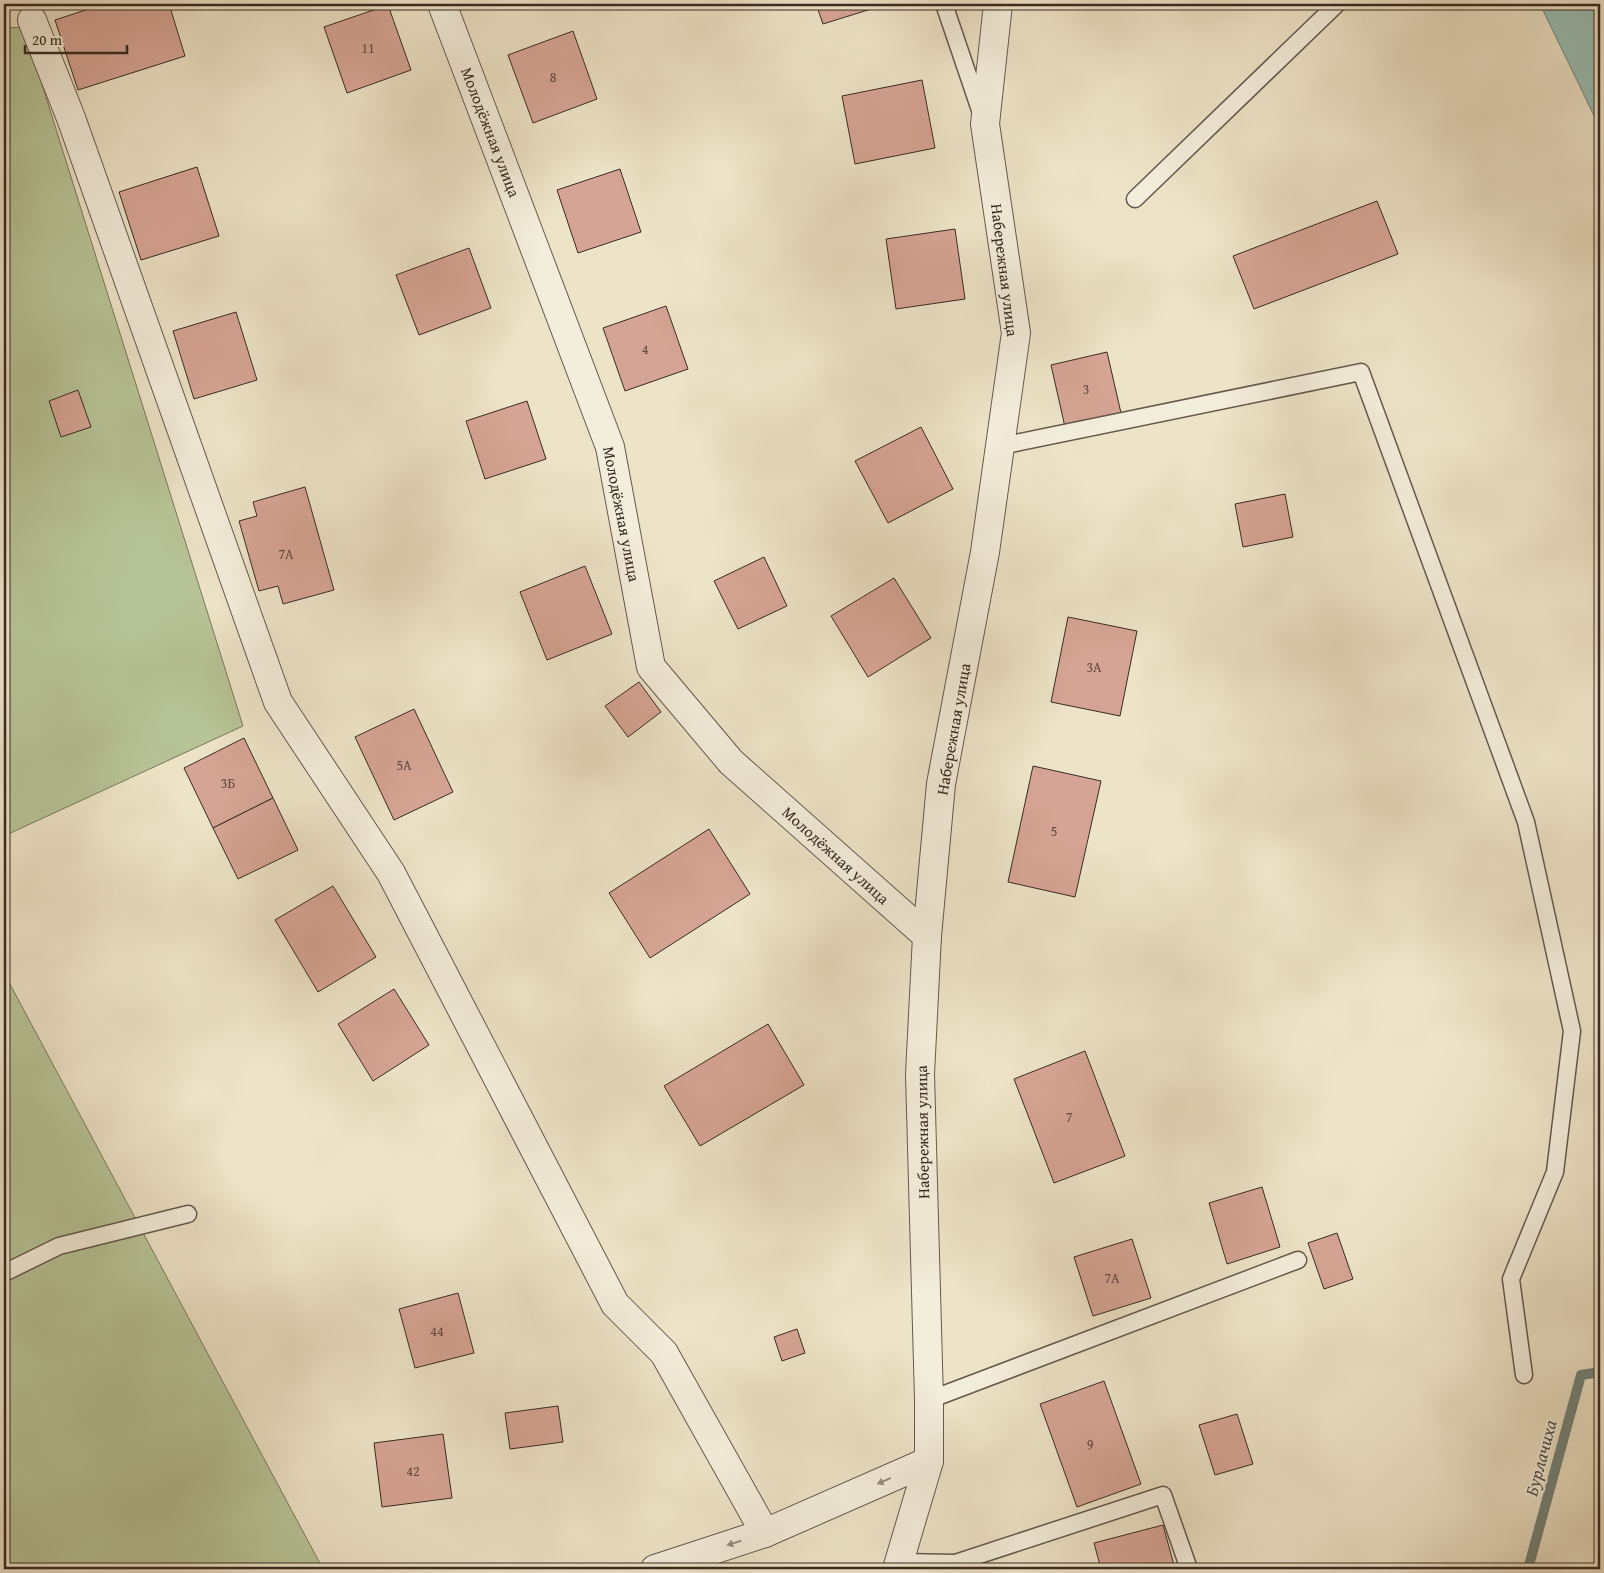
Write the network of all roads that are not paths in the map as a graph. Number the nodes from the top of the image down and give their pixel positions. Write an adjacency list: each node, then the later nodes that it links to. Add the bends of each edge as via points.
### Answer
1 (442, 4): 9 (street, Молодёжная улица, via 610,446 652,667 731,762)
2 (944, 4): 6 (lane)
3 (998, 4): 6 (street, Набережная улица)
4 (1337, 4): 7 (lane)
5 (32, 20): 16 (street, via 71,118 278,702 391,873 615,1304 664,1353)
6 (985, 124): 8 (street, Набережная улица, via 1016,333)
7 (1134, 199)
8 (1000, 446): 9 (street, Набережная улица, via 985,552 941,784); 13 (lane, via 1361,372 1526,822 1572,1031 1555,1172 1511,1279)
9 (927, 936): 14 (street, Набережная улица, via 920,1074)
10 (188, 1214): 12 (lane, via 59,1246)
11 (1298, 1260): 14 (lane)
12 (4, 1273)
13 (1524, 1376)
14 (929, 1400): 15 (street, Набережная улица)
15 (929, 1461): 16 (street, one-way to 16); 17 (street, Набережная улица)
16 (765, 1533): 19 (street, one-way to 19)
17 (899, 1566): 18 (lane)
18 (957, 1566): 20 (lane, via 1162,1495)
19 (655, 1569)
20 (1189, 1569)

